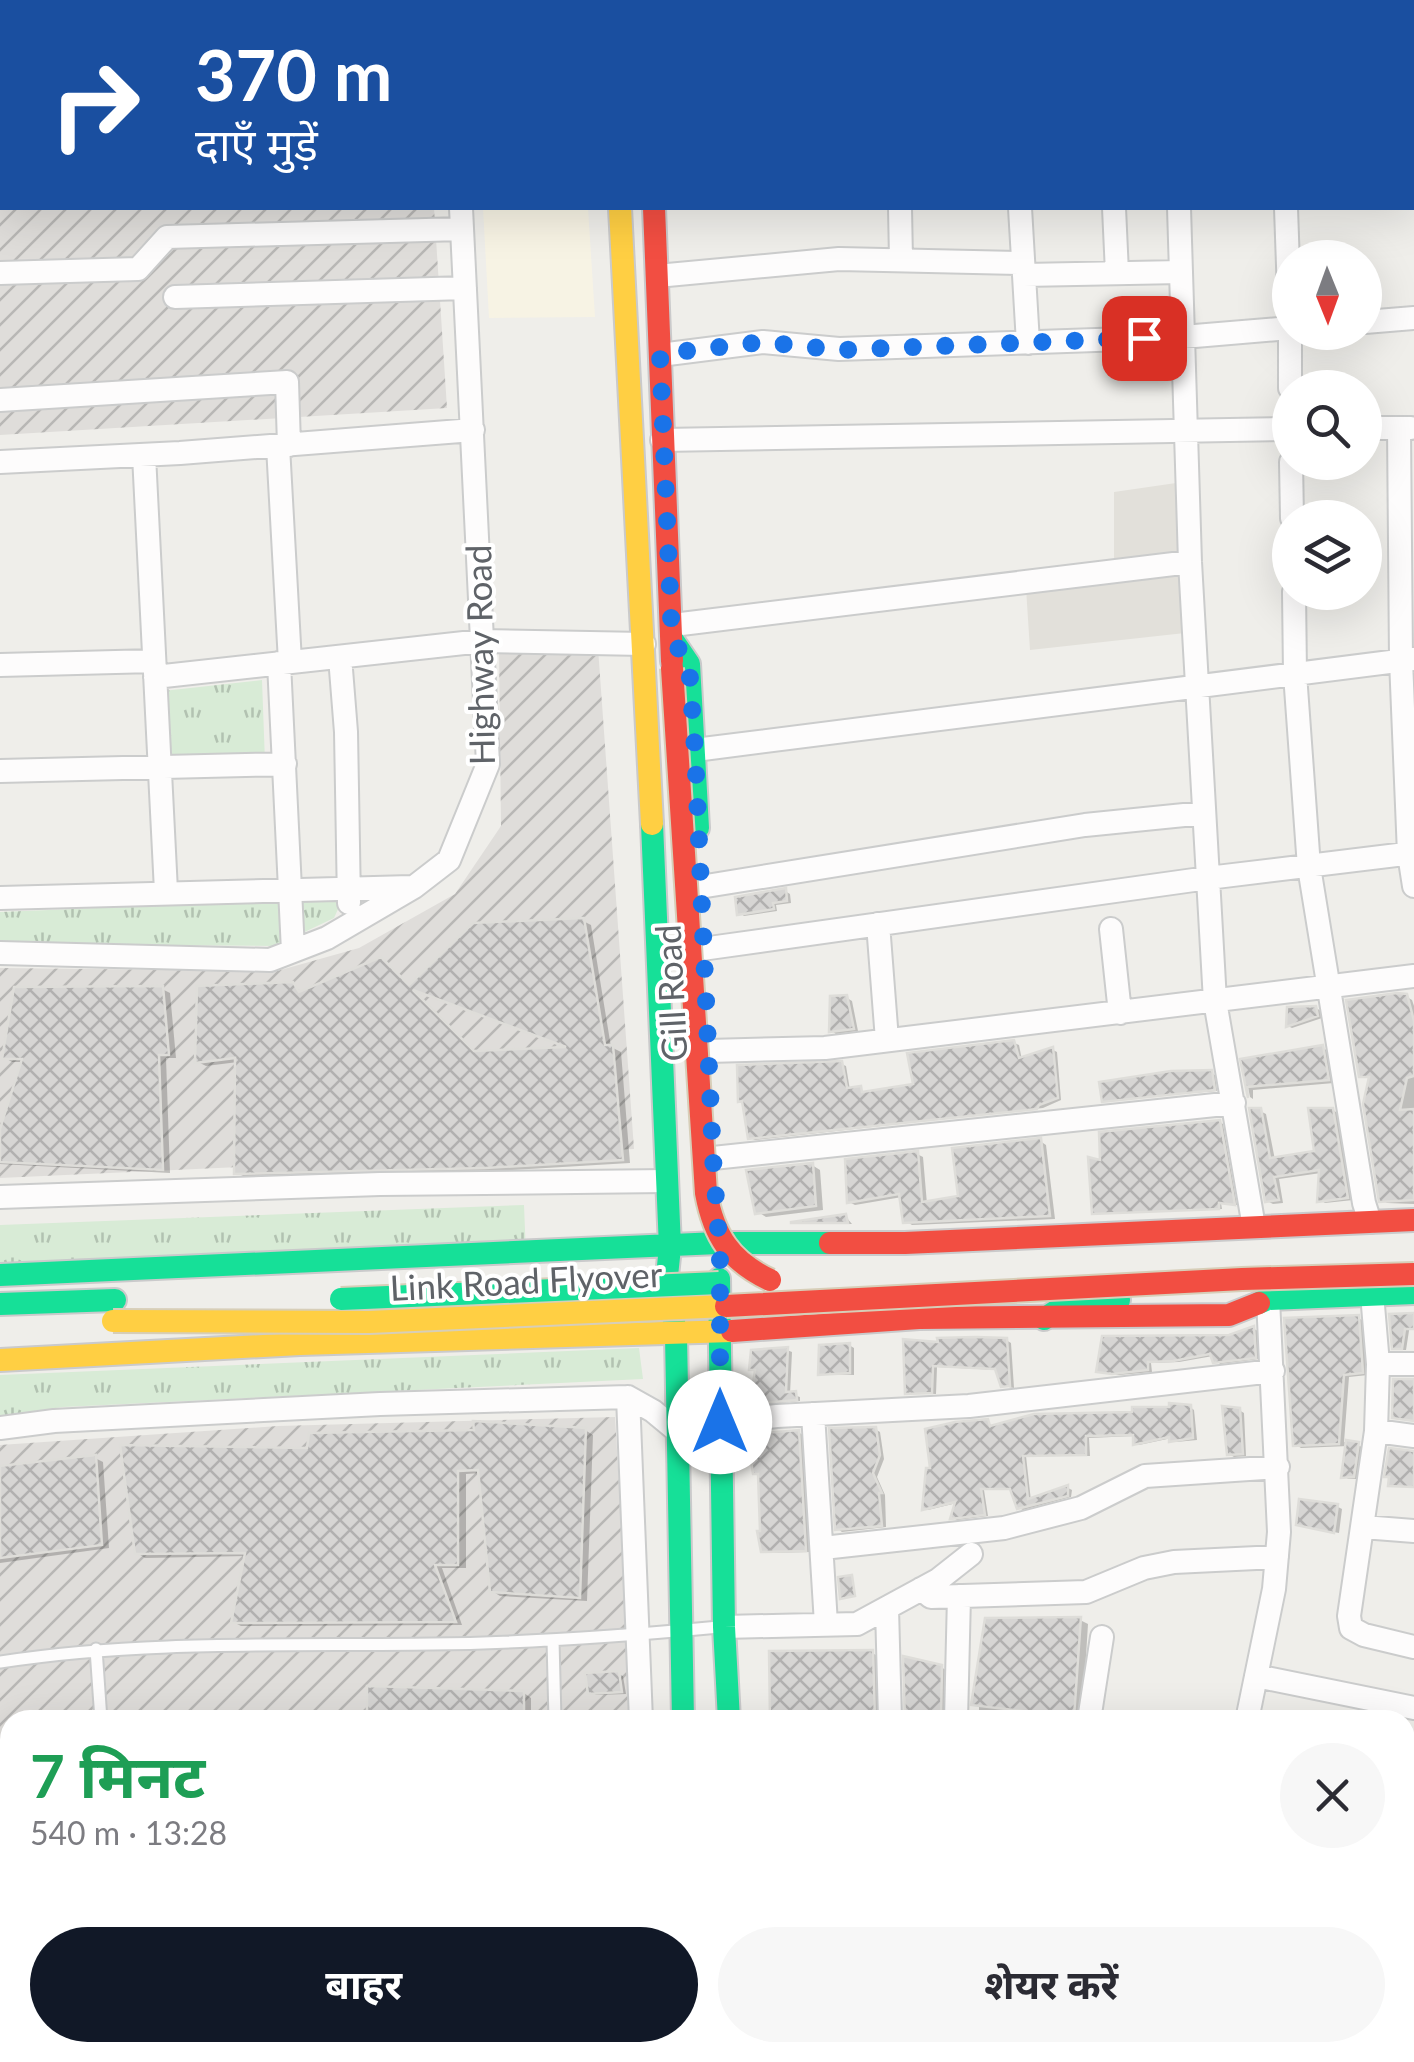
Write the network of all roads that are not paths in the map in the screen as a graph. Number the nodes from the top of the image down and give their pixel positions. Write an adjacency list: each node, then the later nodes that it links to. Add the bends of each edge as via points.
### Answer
1 (620, 210): 37 (main road, Gill Road)
2 (654, 210): 15 (main road, Gill Road)
3 (900, 210): 10 (street)
4 (1020, 210): 11 (street)
5 (1114, 210): 13 (street)
6 (1179, 210): 12 (street)
7 (1286, 210): 9 (street)
8 (462, 218): 14 (street, via 167,237 138,269); 16 (street, Highway Road)
9 (1287, 240)
10 (901, 259): 11 (street); 15 (street, via 839,258)
11 (1024, 269): 13 (street); 22 (street)
12 (1181, 272): 13 (street); 21 (street)
13 (1117, 273)
14 (0, 274)
15 (657, 276): 23 (main road, Gill Road)
16 (465, 288): 17 (street); 27 (street, Highway Road)
17 (175, 297)
18 (1414, 318): 19 (street)
19 (1382, 321)
20 (1272, 330): 21 (street)
21 (1183, 337): 22 (street); 28 (street)
22 (1028, 342): 23 (street, via 839,350 763,342)
23 (660, 354): 29 (main road, Gill Road)
24 (0, 400): 30 (street, via 288,382)
25 (1406, 428): 39 (street)
26 (1272, 429): 28 (street)
27 (472, 430): 30 (street); 36 (street, Highway Road)
28 (1185, 430): 29 (street); 33 (street)
29 (662, 440): 35 (main road, Gill Road)
30 (283, 446): 31 (street); 40 (street)
31 (144, 455): 32 (street); 42 (street)
32 (0, 462)
33 (1190, 562): 35 (street); 44 (street)
34 (1294, 610): 43 (street)
35 (673, 632): 45 (main road, Gill Road, via 689,664); 89 (main road, Link Road Flyover, bridge, via 710,1223 734,1262 779,1280)
36 (482, 641): 37 (street); 38 (street); 53 (street, Highway Road, via 488,764 449,860)
37 (644, 644): 74 (main road, Gill Road)
38 (340, 656): 40 (street); 55 (street)
39 (1408, 660): 43 (street); 50 (street)
40 (284, 663): 42 (street); 46 (street)
41 (0, 665): 42 (street)
42 (154, 669): 47 (street)
43 (1295, 674): 44 (street); 51 (street)
44 (1197, 686): 45 (street); 49 (street)
45 (695, 750): 56 (main road, Gill Road)
46 (285, 764): 47 (street); 57 (street)
47 (160, 770): 48 (street); 58 (street)
48 (0, 771)
49 (1204, 813): 52 (street); 56 (street, via 1085,825)
50 (1411, 854): 51 (street); 54 (street)
51 (1309, 866): 52 (street); 67 (street)
52 (1208, 878): 61 (street); 68 (street)
53 (414, 886): 55 (street); 60 (street, Highway Road)
54 (1414, 886)
55 (348, 888): 57 (street); 60 (street)
56 (700, 888): 63 (main road, Gill Road)
57 (290, 889): 58 (street); 64 (street)
58 (166, 891): 59 (street)
59 (0, 898)
60 (349, 924): 64 (street, Highway Road)
61 (878, 924): 63 (street); 70 (street)
62 (1111, 929): 69 (street)
63 (702, 949): 71 (main road, Gill Road)
64 (292, 951): 65 (street, Highway Road, via 270,960)
65 (0, 953)
66 (1414, 976): 67 (street)
67 (1327, 989): 68 (street); 77 (street)
68 (1215, 1002): 69 (street); 72 (street)
69 (1120, 1013): 70 (street)
70 (887, 1040): 71 (street)
71 (708, 1050): 73 (main road, Gill Road)
72 (1234, 1103): 73 (street); 78 (street)
73 (713, 1158): 79 (main road, Gill Road)
74 (668, 1181): 75 (street); 80 (main road, Gill Road)
75 (0, 1197)
76 (1414, 1220): 77 (main road)
77 (1370, 1222): 78 (main road)
78 (1254, 1227): 79 (main road, via 906,1243)
79 (718, 1243): 80 (main road); 94 (main road, Gill Road)
80 (670, 1248): 83 (main road); 95 (main road, Gill Road)
81 (1414, 1253): 84 (main road)
82 (1414, 1274): 85 (main road, Link Road Flyover, bridge)
83 (0, 1275)
84 (828, 1278)
85 (1242, 1278): 92 (main road, bridge, via 1213,1290 1062,1307); 93 (main road, Link Road Flyover, bridge, via 489,1319)
86 (1414, 1293): 87 (main road)
87 (1372, 1294): 90 (main road); 97 (street)
88 (224, 1298): 91 (main road)
89 (278, 1299)
90 (1268, 1299): 92 (main road, via 1229,1314); 99 (street)
91 (0, 1304)
92 (1044, 1319): 94 (main road, via 919,1318)
93 (38, 1326)
94 (719, 1332): 95 (main road); 102 (main road, Gill Road)
95 (676, 1334): 96 (main road); 104 (main road, Gill Road)
96 (0, 1360)
97 (1378, 1364): 98 (street); 105 (street)
98 (1414, 1364)
99 (1274, 1371): 101 (street, via 969,1406); 107 (street)
100 (628, 1397): 103 (street, via 380,1404); 104 (street); 119 (street)
101 (812, 1414): 102 (street); 110 (street)
102 (720, 1422): 117 (main road, Gill Road)
103 (0, 1428)
104 (676, 1430): 118 (main road, Gill Road)
105 (1376, 1431): 106 (street); 108 (street)
106 (1414, 1436)
107 (1278, 1467): 110 (street, via 1145,1476 1080,1508 1004,1528); 112 (street)
108 (1363, 1526): 109 (street); 122 (street, via 1351,1628)
109 (1414, 1531)
110 (823, 1548): 116 (street)
111 (971, 1554): 113 (street)
112 (1277, 1557): 114 (street, via 1174,1562 1086,1592); 125 (street)
113 (921, 1590): 114 (street, via 932,1597); 115 (street)
114 (959, 1596): 133 (street)
115 (887, 1608): 116 (street, via 858,1624); 132 (street)
116 (826, 1624): 117 (street)
117 (724, 1627): 118 (lane); 131 (main road, Gill Road)
118 (679, 1631): 119 (lane); 130 (main road, Gill Road)
119 (636, 1634): 121 (lane); 129 (street)
120 (1102, 1637): 134 (street)
121 (553, 1640): 123 (lane); 128 (lane)
122 (1414, 1647)
123 (96, 1649): 124 (lane); 127 (lane)
124 (0, 1662)
125 (1256, 1676): 126 (street); 135 (street)
126 (1414, 1708)
127 (100, 1710)
128 (555, 1710)
129 (640, 1710)
130 (683, 1710)
131 (729, 1710)
132 (890, 1710)
133 (956, 1710)
134 (1091, 1710)
135 (1250, 1710)

